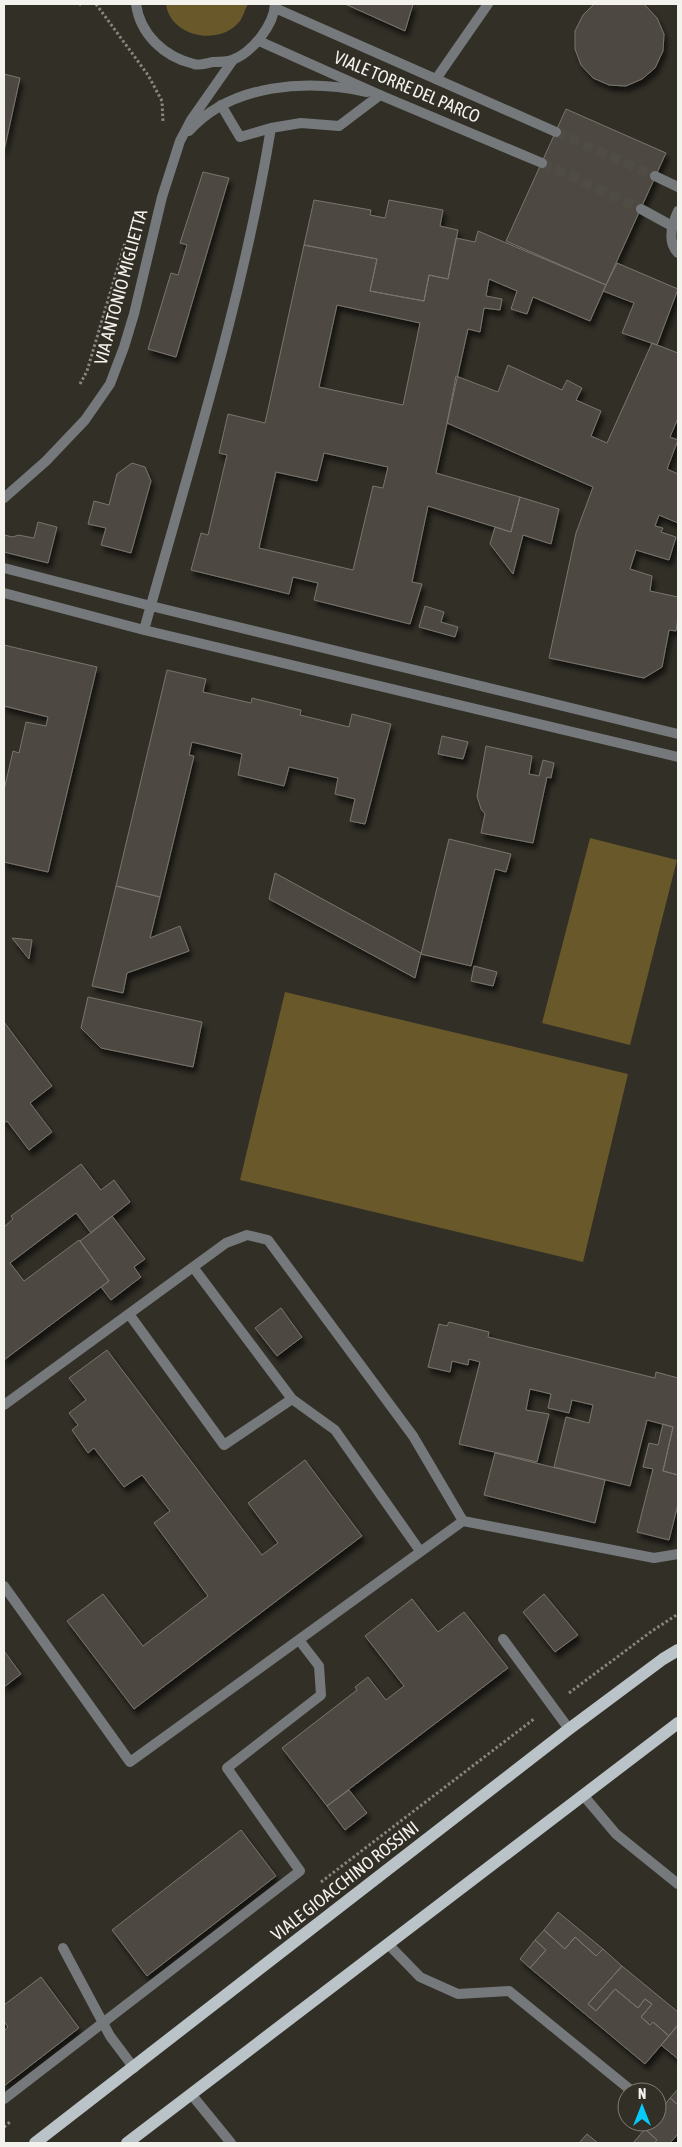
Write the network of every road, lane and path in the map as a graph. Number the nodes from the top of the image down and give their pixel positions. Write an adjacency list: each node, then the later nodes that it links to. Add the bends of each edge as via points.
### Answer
1 (96, 4): 10 (path, via 153,84 162,101)
2 (136, 4): 6 (street, via 143,27 163,51 195,65)
3 (488, 4): 7 (street)
4 (275, 6): 5 (street, via 270,24); 7 (street, VIALE TORRE DEL PARCO)
5 (259, 41): 6 (street); 8 (street, VIALE TORRE DEL PARCO)
6 (233, 60): 13 (street, VIA ANTONIO MIGLIETTA)
7 (436, 79): 12 (street, VIALE TORRE DEL PARCO)
8 (380, 95): 9 (street, via 332,86 306,86 255,92); 11 (street, via 339,126 301,123); 14 (street, VIALE TORRE DEL PARCO)
9 (221, 105): 11 (street, via 240,137); 13 (street, via 195,124)
10 (163, 124)
11 (272, 128): 26 (street, via 243,273)
12 (556, 132)
13 (180, 141): 23 (street, VIA ANTONIO MIGLIETTA, via 162,197 134,314 110,384 85,420)
14 (542, 163)
15 (655, 176): 16 (street)
16 (678, 187)
17 (641, 209): 19 (street)
18 (678, 211): 19 (street)
19 (675, 225): 21 (street, via 673,248)
20 (126, 240): 22 (path, via 87,371)
21 (678, 253)
22 (78, 387)
23 (4, 498)
24 (4, 568): 26 (street)
25 (4, 592): 27 (street)
26 (151, 606): 27 (street); 28 (street)
27 (144, 630): 29 (street)
28 (678, 734)
29 (678, 757)
30 (193, 1267): 31 (street); 32 (street); 34 (street, via 226,1243 247,1235 268,1240 413,1436)
31 (129, 1314): 32 (street, via 224,1445); 33 (street)
32 (292, 1399): 35 (street, via 335,1430)
33 (4, 1405)
34 (463, 1521): 35 (street); 36 (street, via 654,1558)
35 (420, 1552): 40 (street)
36 (678, 1554)
37 (4, 1586): 40 (street, via 130,1762)
38 (678, 1614): 42 (path)
39 (503, 1639): 42 (street)
40 (299, 1640): 50 (street, via 319,1666 321,1695 227,1768 300,1871)
41 (678, 1650): 44 (main road, VIALE GIOACCHINO ROSSINI)
42 (552, 1706): 44 (street); 47 (path)
43 (678, 1723): 45 (main road)
44 (569, 1729): 51 (main road, VIALE GIOACCHINO ROSSINI)
45 (583, 1795): 46 (street, via 616,1834); 48 (main road)
46 (678, 1884)
47 (316, 1886)
48 (388, 1944): 52 (street, via 420,1977 458,1994 509,1991); 53 (main road)
49 (63, 1948): 50 (street)
50 (104, 2023): 51 (street); 54 (street)
51 (134, 2068): 57 (main road, VIALE GIOACCHINO ROSSINI)
52 (621, 2082)
53 (191, 2094): 58 (main road); 59 (street)
54 (4, 2099)
55 (12, 2121): 56 (path)
56 (4, 2127)
57 (36, 2143)
58 (127, 2143)
59 (231, 2143)

